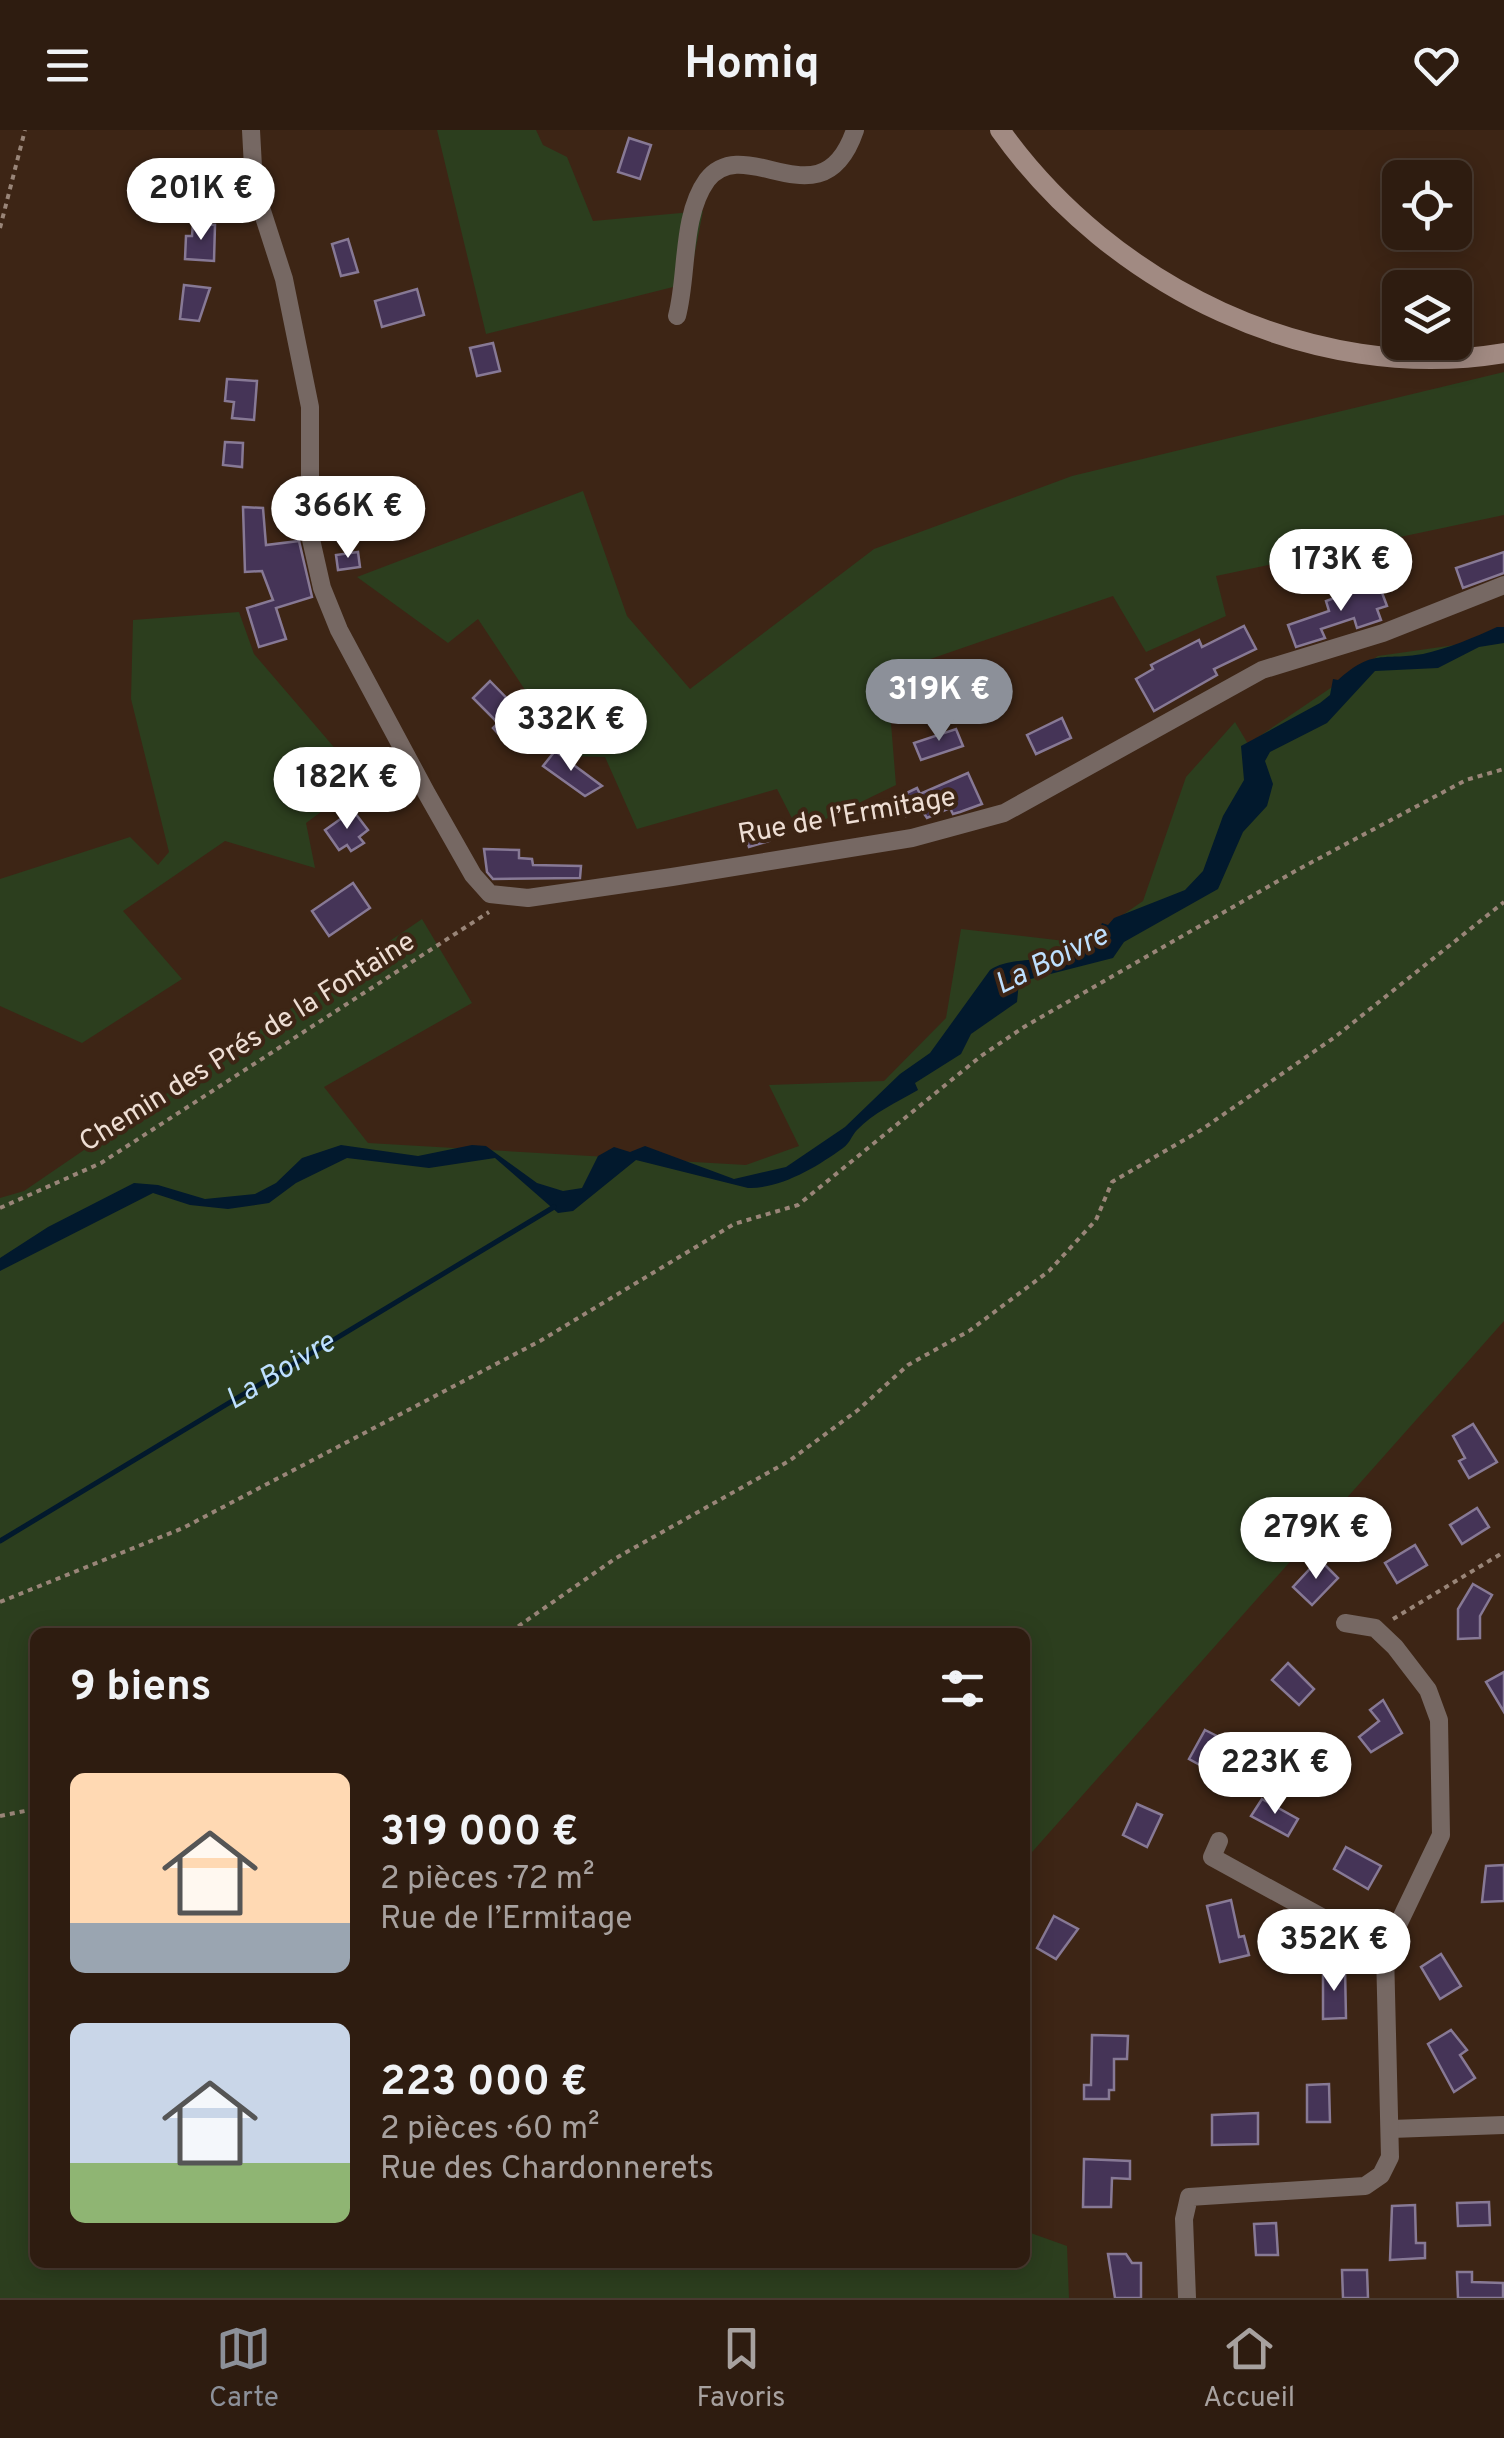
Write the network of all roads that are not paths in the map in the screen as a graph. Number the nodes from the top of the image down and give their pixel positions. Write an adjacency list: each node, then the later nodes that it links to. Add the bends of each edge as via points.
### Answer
1 (251, 130): 6 (street, Rue de l’Ermitage, via 254,186 284,279 310,407 310,534 322,588 473,875 490,894 509,898 912,838 1004,814 1262,670 1384,633)
2 (855, 130): 4 (street, via 842,158 820,174 738,161 714,172 698,199)
3 (1000, 130): 5 (street, via 1047,188 1135,263 1260,329 1332,350 1408,358)
4 (677, 316)
5 (1504, 354)
6 (1504, 585)
7 (1345, 1623): 9 (street, via 1375,1628 1435,1706 1438,1847)
8 (1220, 1841): 9 (street, via 1212,1857)
9 (1385, 1952): 11 (street)
10 (1504, 2126): 11 (street)
11 (1391, 2129): 12 (street, via 1386,2167 1365,2186 1189,2197)
12 (1187, 2298)

